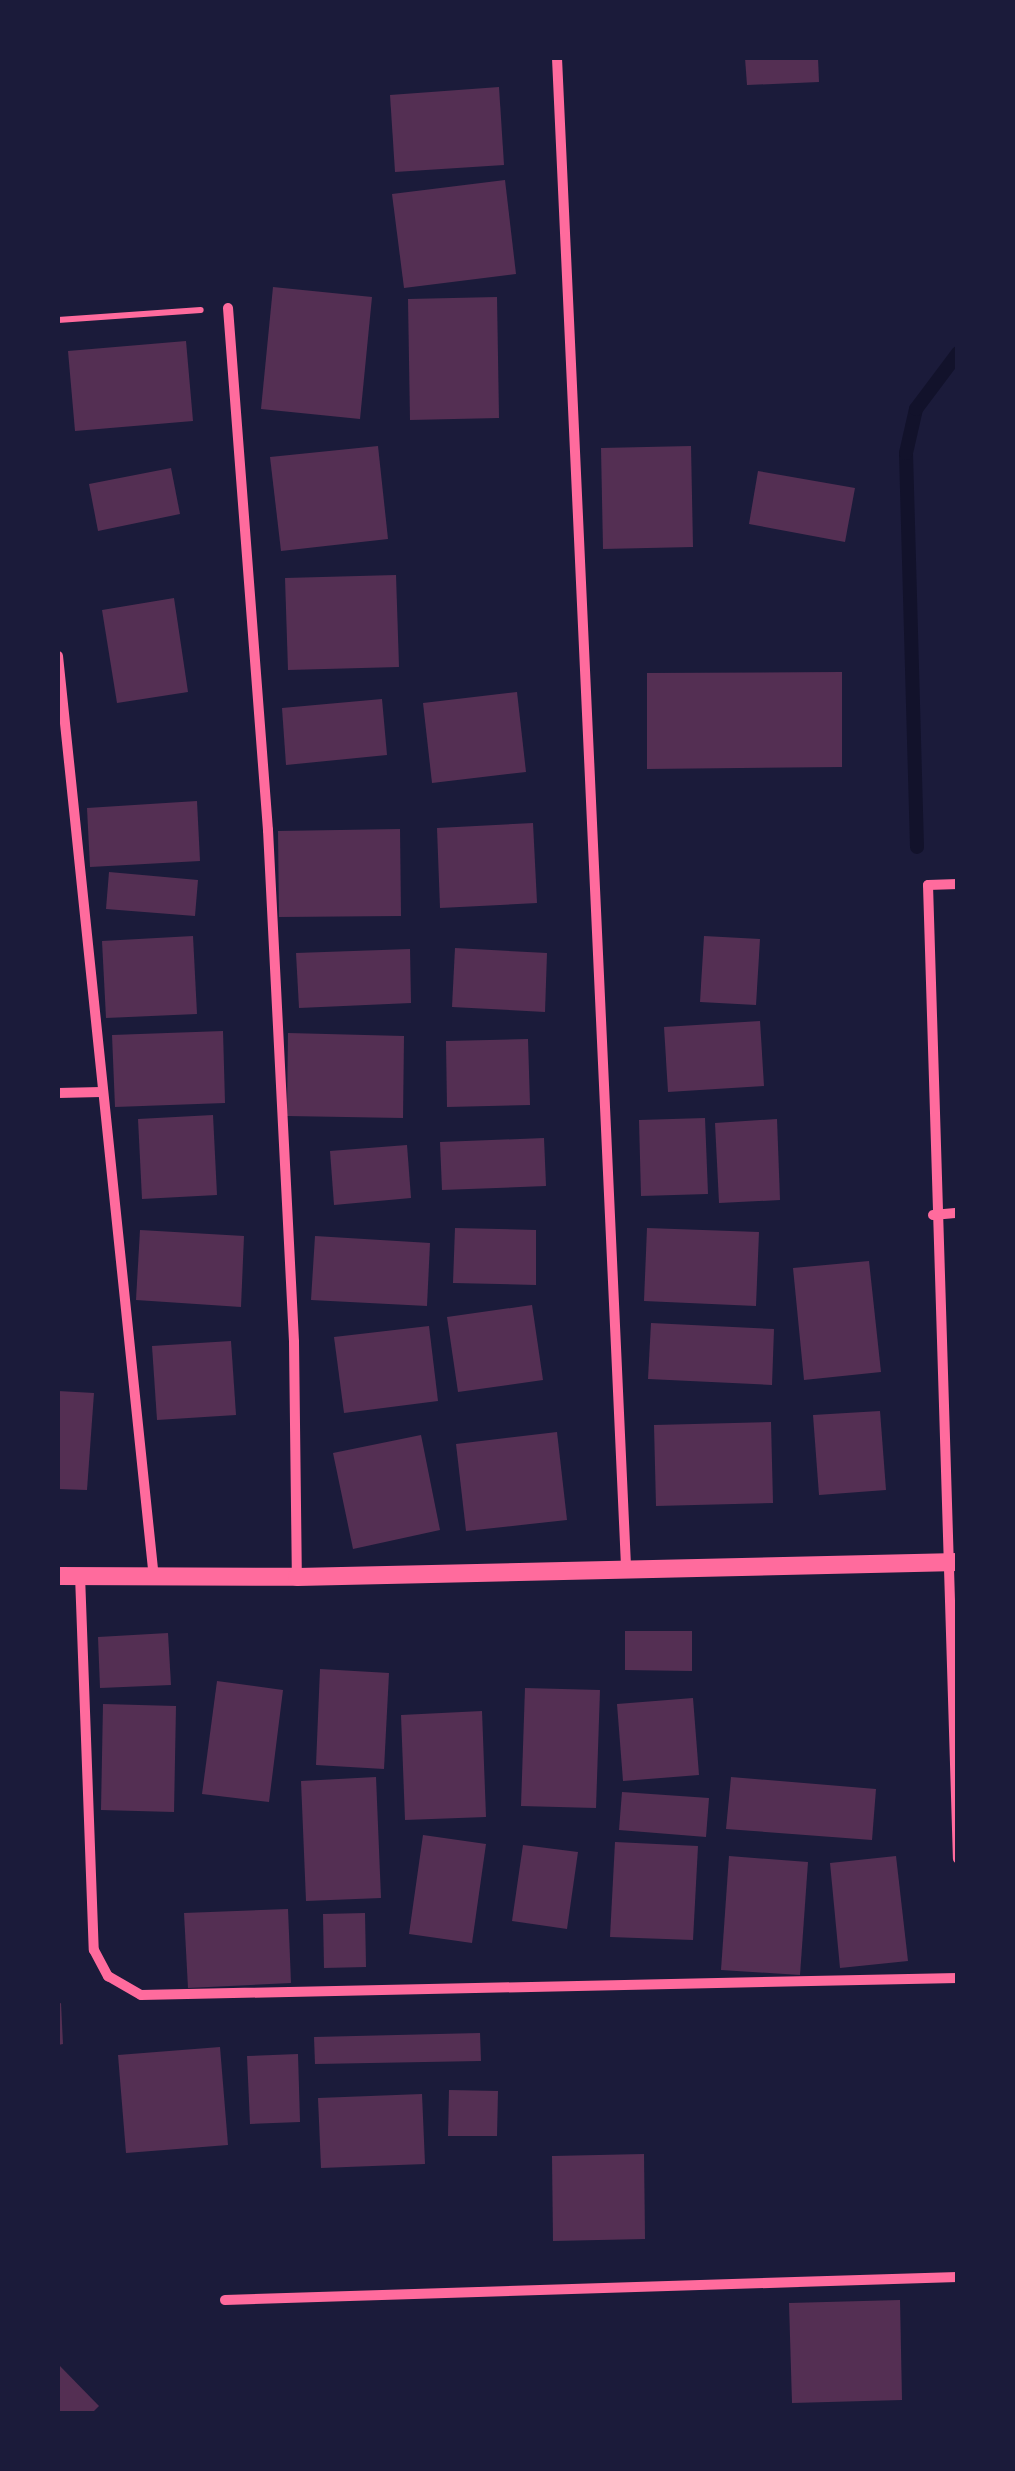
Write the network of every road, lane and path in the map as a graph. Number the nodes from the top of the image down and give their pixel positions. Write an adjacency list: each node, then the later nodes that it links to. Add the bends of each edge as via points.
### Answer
1 (557, 58): 11 (street)
2 (228, 308): 3 (path); 15 (street, via 268,830 294,1342)
3 (58, 320)
4 (58, 656): 6 (street)
5 (958, 884): 9 (street, via 928,885)
6 (101, 1092): 7 (street); 14 (street)
7 (58, 1093)
8 (958, 1213): 9 (street)
9 (933, 1215): 10 (street)
10 (951, 1562): 11 (street); 16 (street)
11 (626, 1567): 15 (street)
12 (80, 1575): 13 (street); 14 (street); 17 (street, via 94,1950 108,1976 140,1995)
13 (58, 1576)
14 (154, 1578): 15 (street)
15 (297, 1578)
16 (958, 1860)
17 (958, 1978)
18 (958, 2277): 19 (street)
19 (225, 2300)

